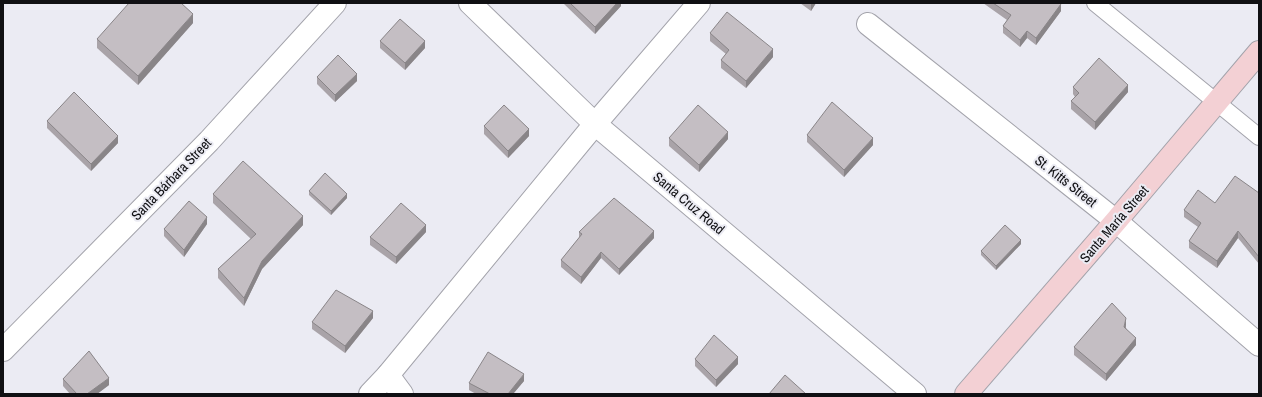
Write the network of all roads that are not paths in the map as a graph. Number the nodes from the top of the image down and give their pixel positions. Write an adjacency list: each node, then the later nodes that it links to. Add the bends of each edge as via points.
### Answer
1 (335, 3): 12 (street, Santa Bárbara Street, via 209,141)
2 (470, 3): 8 (street, Santa Cruz Road)
3 (699, 3): 8 (street)
4 (1095, 3): 7 (lane)
5 (868, 24): 10 (street, St. Kitts Street)
6 (1259, 52): 7 (street, Santa María Street)
7 (1217, 103): 9 (lane); 10 (street, Santa María Street)
8 (595, 124): 13 (street); 16 (street, Santa Cruz Road)
9 (1259, 137)
10 (1116, 221): 11 (street, St. Kitts Street); 17 (street, Santa María Street)
11 (1259, 345)
12 (3, 350)
13 (388, 375): 14 (street); 15 (street)
14 (370, 394)
15 (402, 394)
16 (915, 394)
17 (966, 394)

